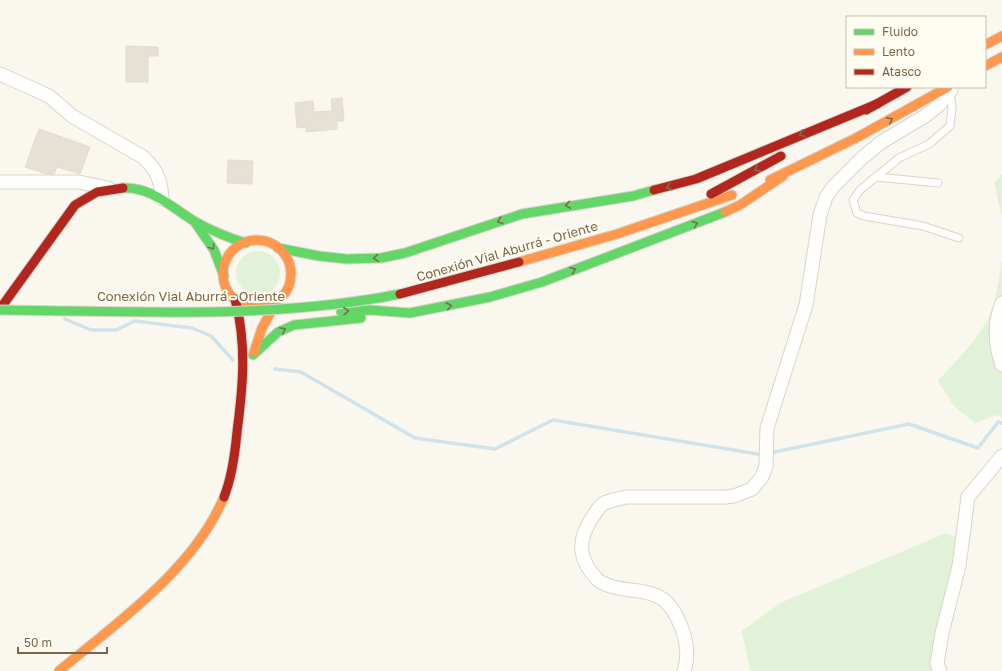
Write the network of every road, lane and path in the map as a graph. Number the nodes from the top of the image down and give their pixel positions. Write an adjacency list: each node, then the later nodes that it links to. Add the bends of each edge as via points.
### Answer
1 (1002, 36): 2 (main road)
2 (986, 44)
3 (1002, 57): 4 (main road)
4 (986, 65)
5 (0, 74): 14 (street, via 49,96 72,116 143,157 159,176)
6 (906, 88): 8 (main road)
7 (951, 88): 9 (main road, one-way to 7); 10 (lane, via 950,126 929,144 899,158); 31 (street, via 925,116 880,143 861,159 832,187 826,197 820,215 806,306 767,428 766,466 762,477 752,488 734,496 626,497 614,500 603,504 585,530 581,550 584,561 597,580 614,588 650,592 660,596 678,617 687,649)
8 (877, 104): 15 (main road, one-way to 15); 19 (main road, one-way to 19, via 689,181 633,196 522,214 405,253 381,258 347,259)
9 (783, 176): 15 (main road); 25 (main road, one-way to 9, via 490,297 542,282 709,219 740,205)
10 (876, 177): 12 (lane); 17 (lane, via 856,195 853,204 857,213 923,226)
11 (0, 182): 13 (street, via 79,182)
12 (938, 183)
13 (109, 188): 14 (main road, via 133,187); 24 (main road, via 75,205 65,216)
14 (162, 199): 16 (main road)
15 (659, 220): 24 (main road, Conexión Vial Aburrá - Oriente, bridge, via 418,290 329,305 244,311)
16 (194, 221): 18 (main road); 20 (main road, one-way to 20, via 214,250)
17 (959, 238)
18 (246, 243): 19 (main road, via 266,241); 20 (main road, via 235,249 228,258)
19 (278, 248): 21 (main road, via 286,256 291,276 288,287)
20 (224, 276): 22 (main road, via 227,289)
21 (280, 299): 22 (main road, via 270,305 256,308); 25 (main road, one-way to 25, via 310,312); 26 (main road, via 262,328)
22 (236, 300): 28 (main road, via 244,336)
23 (1002, 303): 27 (street, via 996,316)
24 (0, 309)
25 (410, 312): 26 (main road, one-way to 25, via 278,332 294,325)
26 (253, 355): 28 (main road)
27 (1002, 365)
28 (244, 382): 30 (main road, via 230,475 225,494 209,528 187,559 167,579)
29 (1002, 456): 32 (street, via 968,497 959,566 942,633 938,664)
30 (59, 671)
31 (684, 671)
32 (940, 671)

